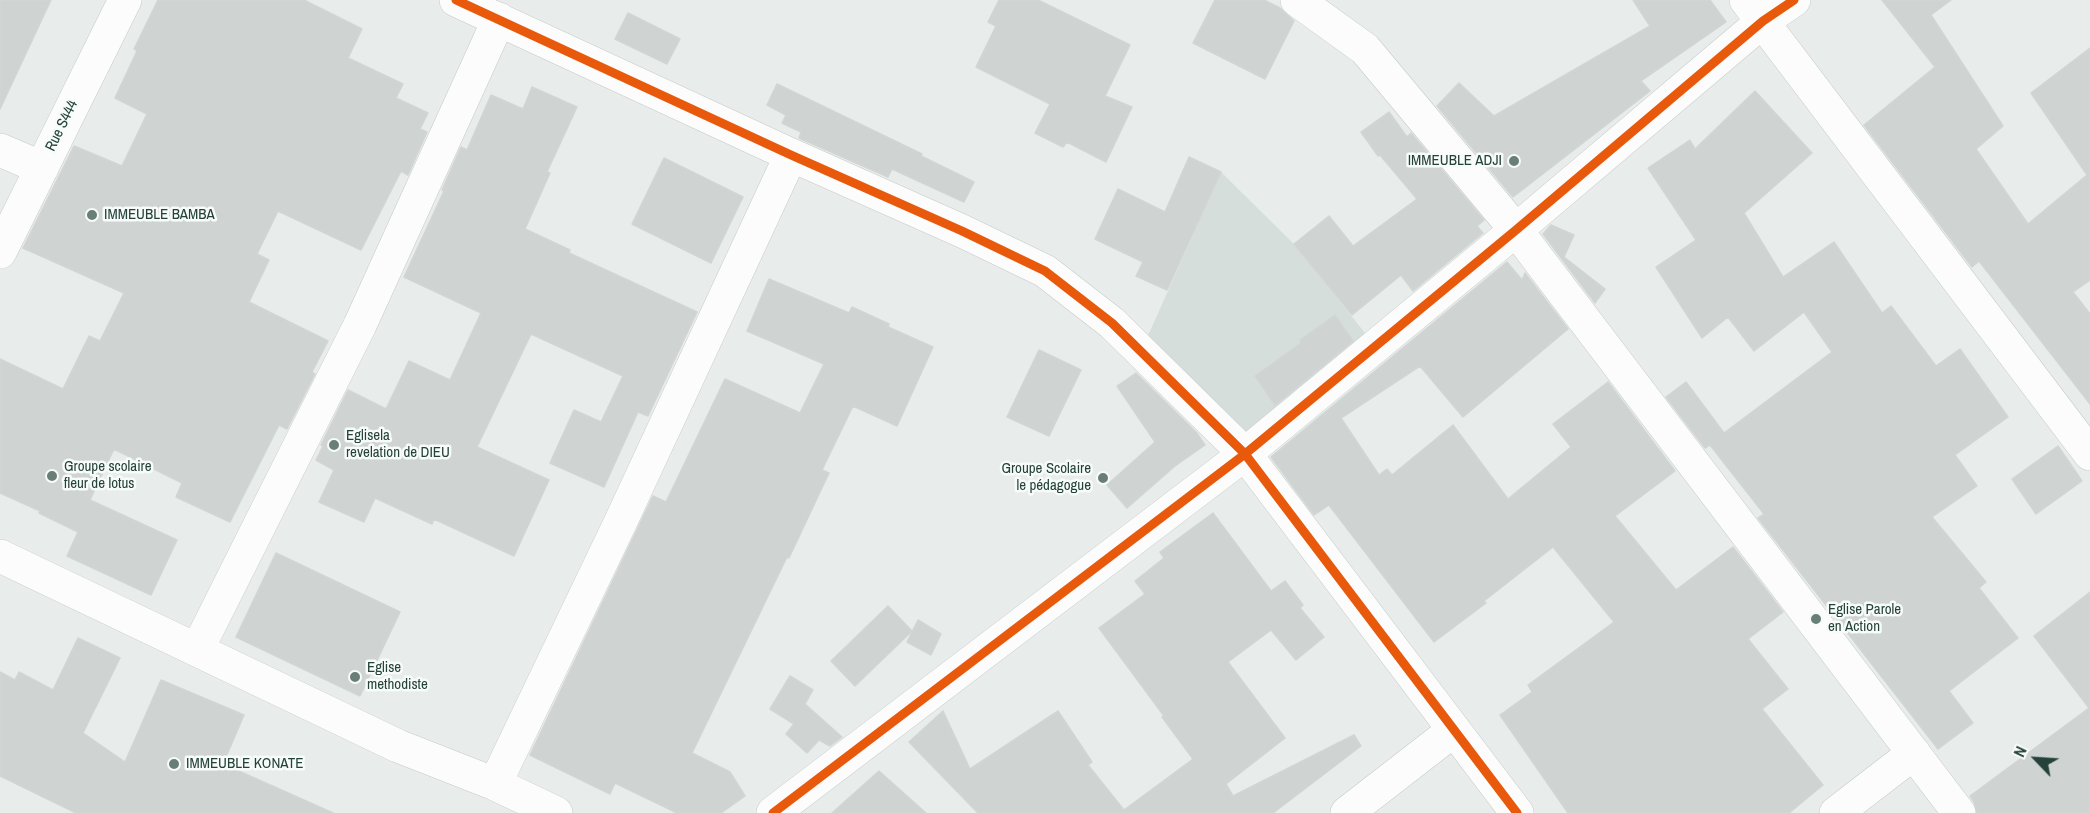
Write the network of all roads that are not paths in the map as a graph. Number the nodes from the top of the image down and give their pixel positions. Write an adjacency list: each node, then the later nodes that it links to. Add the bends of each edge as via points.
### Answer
1 (125, 0): 9 (street, Rue S444)
2 (456, 0): 6 (street)
3 (1297, 0): 10 (street, via 1365,49)
4 (1794, 0): 5 (street)
5 (1755, 10): 10 (street); 13 (street)
6 (499, 19): 8 (street); 15 (street, via 360,325)
7 (0, 150): 9 (street)
8 (791, 155): 12 (street, via 1045,271 1112,323); 18 (street)
9 (42, 168): 11 (street, Rue S444)
10 (1516, 230): 12 (street); 17 (street)
11 (0, 252)
12 (1245, 454): 16 (street); 20 (street)
13 (2090, 454)
14 (0, 556): 15 (street)
15 (197, 650): 18 (street, via 398,746)
16 (1454, 730): 21 (street); 22 (street)
17 (1914, 753): 23 (street); 24 (street)
18 (495, 784): 19 (street)
19 (556, 813)
20 (773, 813)
21 (1347, 813)
22 (1517, 813)
23 (1836, 813)
24 (1959, 813)

